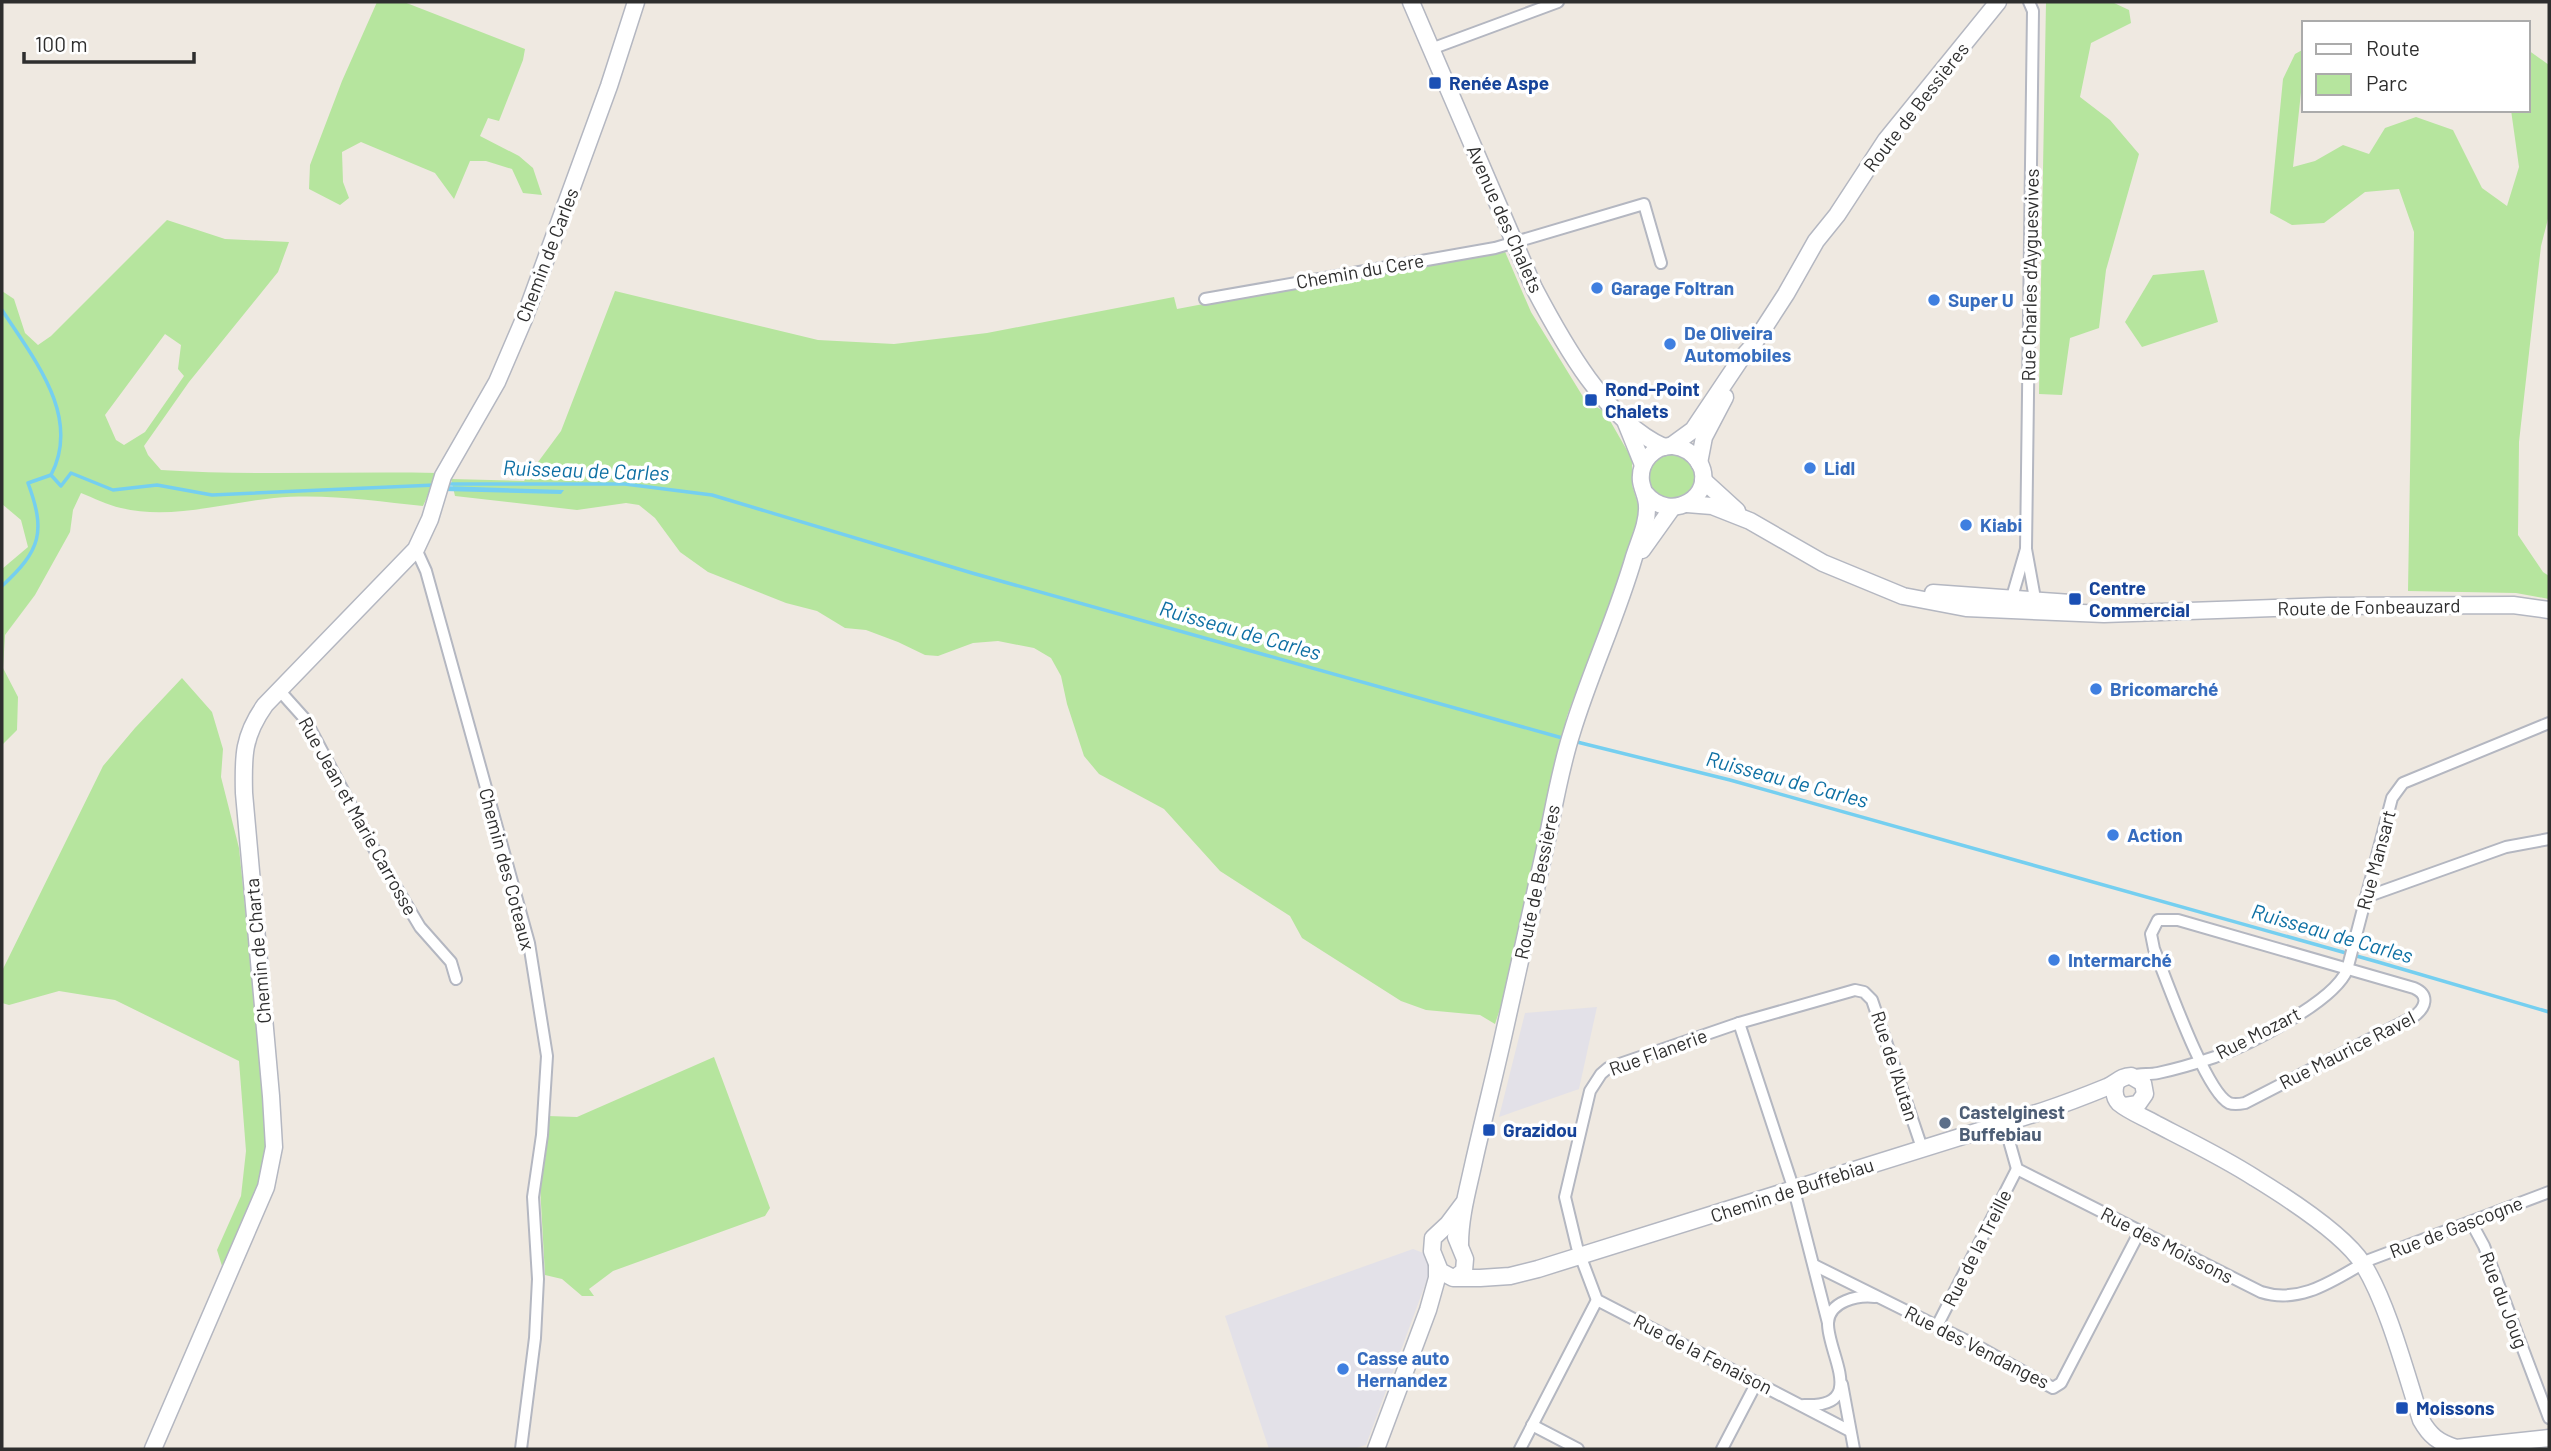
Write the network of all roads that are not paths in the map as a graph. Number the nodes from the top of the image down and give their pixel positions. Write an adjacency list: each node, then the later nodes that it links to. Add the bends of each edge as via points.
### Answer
1 (636, 2): 17 (street, Chemin de Carles, via 524,319 497,382 443,477)
2 (1411, 2): 6 (street, Avenue des Chalets)
3 (1558, 2): 6 (street)
4 (1998, 2): 10 (street, Route de Bessières, via 1886,140 1816,241)
5 (2029, 2): 21 (street, Rue Charles d'Ayguesvives, via 2033,11)
6 (1431, 49): 7 (street, Avenue des Chalets)
7 (1516, 242): 8 (street, Chemin du Cere, via 1644,204); 9 (street, Chemin du Cere); 11 (street, Avenue des Chalets, via 1555,327)
8 (1661, 263)
9 (1205, 299)
10 (1751, 348): 12 (street, Route de Bessières, via 1693,430); 13 (street, Route de Bessières, via 1704,437)
11 (1625, 421): 12 (street, Avenue des Chalets); 14 (street, Avenue des Chalets)
12 (1668, 447): 13 (street, via 1688,450); 14 (street, Route de Bessières, via 1654,452)
13 (1699, 463): 15 (street, Route de Bessières)
14 (1643, 466): 16 (street, Route de Bessières)
15 (1703, 480): 18 (street, Route de Bessières, via 1698,494); 19 (street)
16 (1645, 493): 18 (street, via 1660,505); 22 (street, Route de Bessières, via 1646,518)
17 (437, 499): 20 (street, Chemin de Charta)
18 (1679, 506): 19 (street, via 1712,506); 22 (street, Route de Bessières, via 1659,524)
19 (1749, 521): 23 (street, via 1823,563 1903,596 1966,608)
20 (416, 549): 25 (street, Chemin de Charta); 68 (street, Chemin des Coteaux, via 426,571 529,943 547,1056 533,1197 537,1306)
21 (2026, 549): 23 (street, Rue Charles d'Ayguesvives); 23 (street, Rue Charles d'Ayguesvives)
22 (1632, 567): 43 (street, Route de Bessières, via 1566,751)
23 (2023, 603): 24 (street, Route de Fonbeauzard, via 2189,610 2513,605)
24 (2549, 610)
25 (279, 690): 30 (street, Rue Jean et Marie Carrosse, via 305,719 380,860 420,926 451,962); 67 (street, Chemin de Charta, via 253,724 243,758 273,1159 257,1210)
26 (2549, 723): 28 (street, Rue Mansart, via 2403,783 2392,798)
27 (2549, 839): 28 (street, via 2506,847)
28 (2366, 897): 29 (street, Rue Mansart)
29 (2347, 970): 32 (street, Rue Mozart, via 2337,988 2281,1024); 32 (street, via 2178,920 2158,920 2151,934 2154,949); 32 (street, Rue Maurice Ravel, via 2421,992 2425,998 2422,1012 2238,1105 2223,1098)
30 (456, 979)
31 (1739, 1023): 39 (street, Rue de l'Autan, via 1855,990 1864,992 1877,1012); 41 (street); 48 (street, Rue Flanerie, via 1608,1069 1595,1081 1565,1197)
32 (2199, 1061): 34 (street, Rue Mozart)
33 (2116, 1083): 34 (street, Chemin de Buffebiau, via 2121,1078); 35 (street, Chemin de Buffebiau); 36 (street, via 2114,1090)
34 (2143, 1083): 36 (street, via 2132,1106); 37 (street)
35 (2082, 1098): 36 (street, Chemin de Buffebiau); 38 (street, Chemin de Buffebiau)
36 (2122, 1104): 37 (street, Chemin de Buffebiau)
37 (2153, 1122): 49 (street, Chemin de Buffebiau, via 2254,1177 2311,1215)
38 (2004, 1123): 39 (street, Chemin de Buffebiau); 40 (street)
39 (1922, 1148): 41 (street, Chemin de Buffebiau)
40 (2017, 1169): 46 (street, Rue des Moissons); 58 (street, Rue de la Treille)
41 (1794, 1190): 48 (street, Chemin de Buffebiau); 50 (street)
42 (2549, 1192): 44 (street, Rue de Gascogne)
43 (1463, 1204): 45 (street, Route de Bessières); 47 (street, Route de Bessières)
44 (2471, 1222): 49 (street, Rue de Gascogne); 62 (street, Rue du Joug)
45 (1442, 1230): 47 (street, via 1456,1236); 51 (street, Route de Bessières, via 1435,1233 1431,1246)
46 (2140, 1231): 49 (street, Rue des Moissons, via 2273,1296 2305,1293); 58 (street, Rue des Vendanges, via 2061,1383 2053,1388)
47 (1462, 1252): 52 (street, via 1473,1266); 53 (street, Route de Bessières, via 1464,1271)
48 (1581, 1257): 52 (street, Chemin de Buffebiau); 55 (street)
49 (2363, 1264): 66 (street, Chemin de Buffebiau, via 2421,1420)
50 (1814, 1265): 54 (street, Rue des Vendanges); 57 (street)
51 (1437, 1266): 53 (street, via 1444,1275); 56 (street, Route de Bessières)
52 (1500, 1276): 53 (street, Chemin de Buffebiau)
53 (1455, 1278): 56 (street, Route de Bessières)
54 (1878, 1297): 57 (street, via 1842,1303); 58 (street, Rue des Vendanges)
55 (1597, 1300): 60 (street, Rue de la Fenaison); 63 (street)
56 (1428, 1310): 69 (street, Route de Bessières)
57 (1828, 1323): 59 (street)
58 (1937, 1326)
59 (1841, 1377): 61 (street, via 1839,1390 1829,1401); 64 (street)
60 (1757, 1382): 61 (street, Rue de la Fenaison); 72 (street)
61 (1801, 1405): 64 (street, Rue de la Fenaison)
62 (2549, 1418)
63 (1532, 1425): 70 (street); 71 (street)
64 (1850, 1431): 73 (street)
65 (2549, 1438): 66 (street, Chemin de Buffebiau, via 2470,1448)
66 (2439, 1446)
67 (153, 1449)
68 (521, 1449)
69 (1376, 1449)
70 (1520, 1449)
71 (1578, 1449)
72 (1721, 1449)
73 (1854, 1449)

